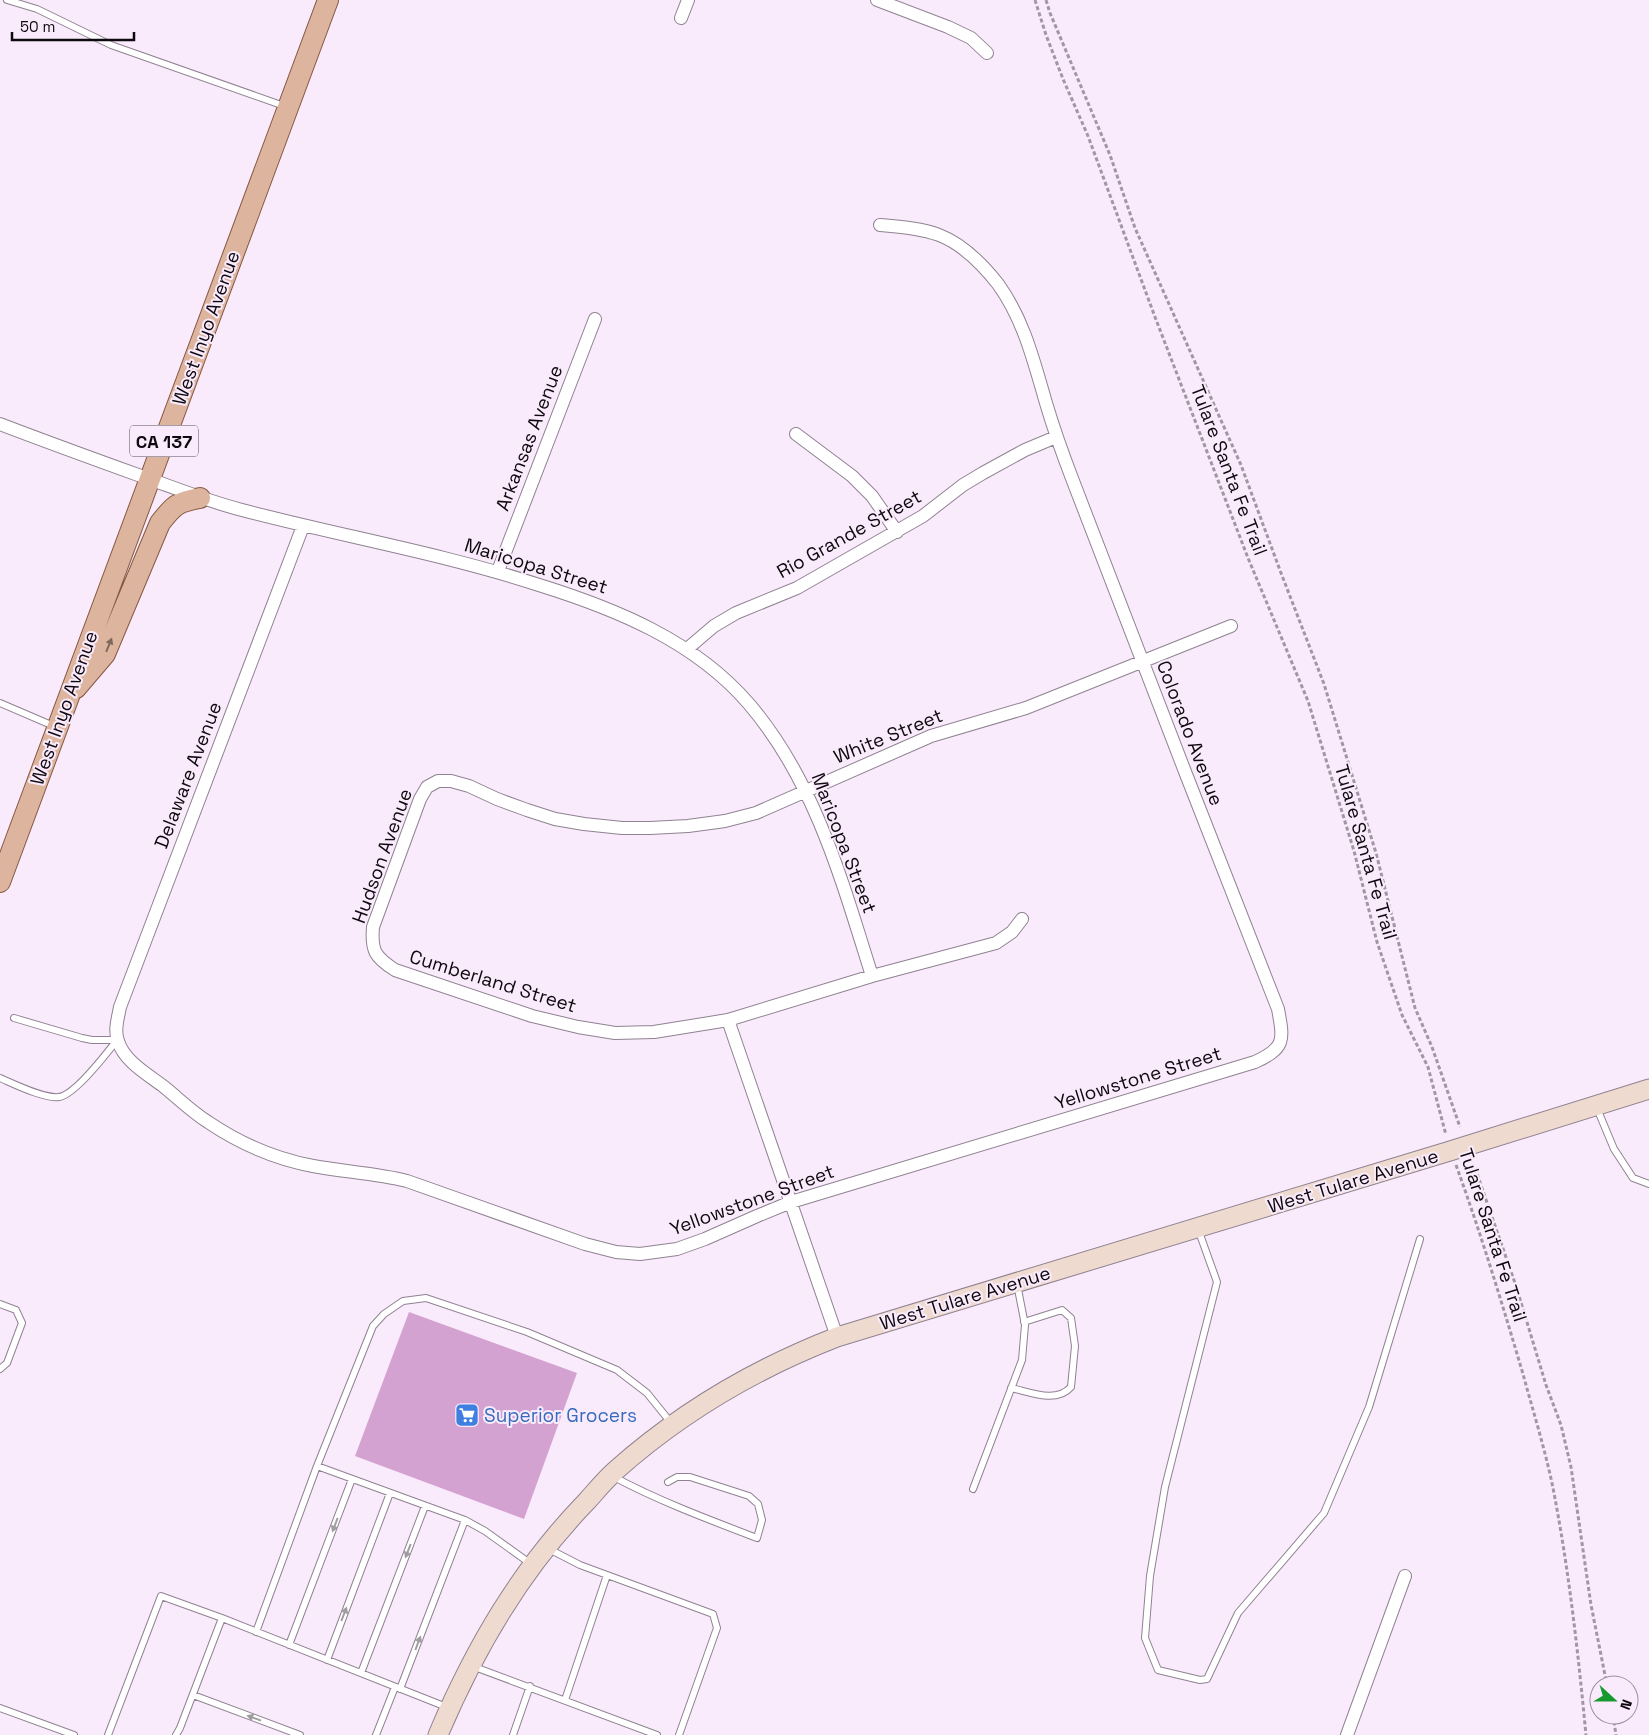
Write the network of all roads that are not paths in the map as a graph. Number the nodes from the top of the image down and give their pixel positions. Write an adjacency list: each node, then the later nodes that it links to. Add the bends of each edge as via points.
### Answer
1 (6, 0): 5 (lane); 8 (lane, via 38,9 111,45)
2 (328, 0): 8 (main road, West Inyo Avenue / CA 137)
3 (688, 0): 6 (street)
4 (880, 0): 7 (street, via 971,38)
5 (0, 2)
6 (681, 18)
7 (987, 53)
8 (288, 107): 14 (main road, West Inyo Avenue / CA 137)
9 (880, 226): 13 (street, Colorado Avenue, via 912,228 939,235 981,263 1017,313)
10 (595, 319): 18 (street, Arkansas Avenue)
11 (0, 424): 14 (street, Maricopa Street)
12 (796, 434): 17 (street, via 852,476 872,496)
13 (1056, 437): 17 (street, Rio Grande Street, via 976,477); 21 (street, Colorado Avenue)
14 (150, 479): 15 (street, Maricopa Street); 22 (main road, West Inyo Avenue / CA 137)
15 (200, 498): 16 (street, Maricopa Street); 22 (main road, one-way to 15, via 105,654 160,523 172,507)
16 (303, 526): 18 (street, Maricopa Street); 33 (street, Delaware Avenue, via 120,1007)
17 (897, 532): 20 (street, Rio Grande Street, via 797,588 736,613 714,626)
18 (498, 571): 20 (street, Maricopa Street, via 608,608)
19 (1231, 626): 21 (street, White Street)
20 (687, 649): 26 (street, Maricopa Street, via 747,701 780,746)
21 (1142, 662): 26 (street, White Street, via 1026,708 931,736); 34 (street, Colorado Avenue, via 1278,1009 1283,1032)
22 (68, 697): 24 (main road, West Inyo Avenue / CA 137)
23 (0, 703): 24 (lane)
24 (57, 728): 27 (main road, West Inyo Avenue / CA 137)
25 (438, 781): 26 (street, White Street, via 469,786 555,819 622,828 725,821 756,813); 29 (street, Hudson Avenue, via 427,787 420,799 373,927)
26 (806, 791): 30 (street, Maricopa Street, via 823,831)
27 (0, 882)
28 (1022, 919): 30 (street, Cumberland Street, via 1012,932 996,943)
29 (374, 950): 32 (street, Cumberland Street, via 395,970 532,1016 578,1027 615,1033 654,1032)
30 (872, 976): 32 (street, Cumberland Street)
31 (14, 1018): 33 (lane, via 92,1040)
32 (728, 1020): 39 (street)
33 (117, 1040): 35 (lane, via 70,1092 60,1097 51,1097); 39 (street, Yellowstone Street, via 135,1065 207,1122 259,1150 313,1166 408,1181 608,1250 640,1254 677,1250)
34 (1280, 1044): 39 (street, Yellowstone Street, via 1272,1054 1255,1062)
35 (0, 1078)
36 (1649, 1088): 37 (main road, West Tulare Avenue)
37 (1596, 1105): 38 (lane, via 1614,1149 1633,1178); 40 (main road, West Tulare Avenue)
38 (1649, 1184)
39 (791, 1202): 45 (street)
40 (1198, 1228): 41 (lane, via 1217,1282 1165,1487 1150,1576 1145,1638 1158,1670 1200,1680 1207,1680 1238,1613 1324,1513 1369,1407); 42 (main road, West Tulare Avenue)
41 (1420, 1239)
42 (1016, 1283): 44 (lane); 45 (main road, West Tulare Avenue)
43 (0, 1304): 46 (lane, via 16,1310 22,1323 7,1363)
44 (1024, 1322): 47 (lane, via 1022,1360); 47 (lane, via 1062,1310 1071,1318 1075,1346 1071,1387 1053,1397)
45 (837, 1337): 48 (main road, West Tulare Avenue, via 756,1372)
46 (0, 1369)
47 (1011, 1388): 53 (lane)
48 (674, 1425): 49 (lane, via 648,1393 617,1370 527,1332 426,1298 403,1301 373,1326); 50 (main road, West Tulare Avenue)
49 (317, 1466): 51 (lane); 62 (lane)
50 (611, 1475): 52 (lane, via 683,1510 757,1538 762,1520 758,1504 749,1496 690,1477 677,1477); 57 (main road, West Tulare Avenue, via 564,1524)
51 (352, 1479): 54 (lane); 63 (lane, one-way to 63)
52 (668, 1482)
53 (973, 1489)
54 (390, 1493): 55 (lane); 64 (lane, one-way to 54)
55 (425, 1506): 56 (lane); 66 (lane, one-way to 66)
56 (465, 1520): 58 (lane); 68 (lane, one-way to 56)
57 (546, 1548): 58 (main road, West Tulare Avenue); 59 (lane)
58 (532, 1565): 65 (main road, West Tulare Avenue)
59 (607, 1575): 70 (lane); 81 (lane, via 713,1614 717,1628)
60 (1405, 1576): 82 (street)
61 (222, 1618): 62 (lane); 69 (lane); 74 (lane, via 161,1596)
62 (256, 1632): 63 (lane)
63 (290, 1645): 64 (lane)
64 (327, 1660): 66 (lane)
65 (470, 1665): 67 (lane); 72 (main road, West Tulare Avenue)
66 (361, 1673): 68 (lane)
67 (530, 1686): 70 (lane); 79 (lane)
68 (398, 1688): 72 (lane); 77 (lane)
69 (193, 1695): 75 (lane); 76 (lane, one-way to 69)
70 (565, 1700): 80 (lane)
71 (0, 1708): 73 (lane)
72 (450, 1708): 78 (main road, West Tulare Avenue)
73 (74, 1735)
74 (108, 1735)
75 (176, 1735)
76 (300, 1735)
77 (376, 1735)
78 (438, 1735)
79 (513, 1735)
80 (658, 1735)
81 (679, 1735)
82 (1347, 1735)

